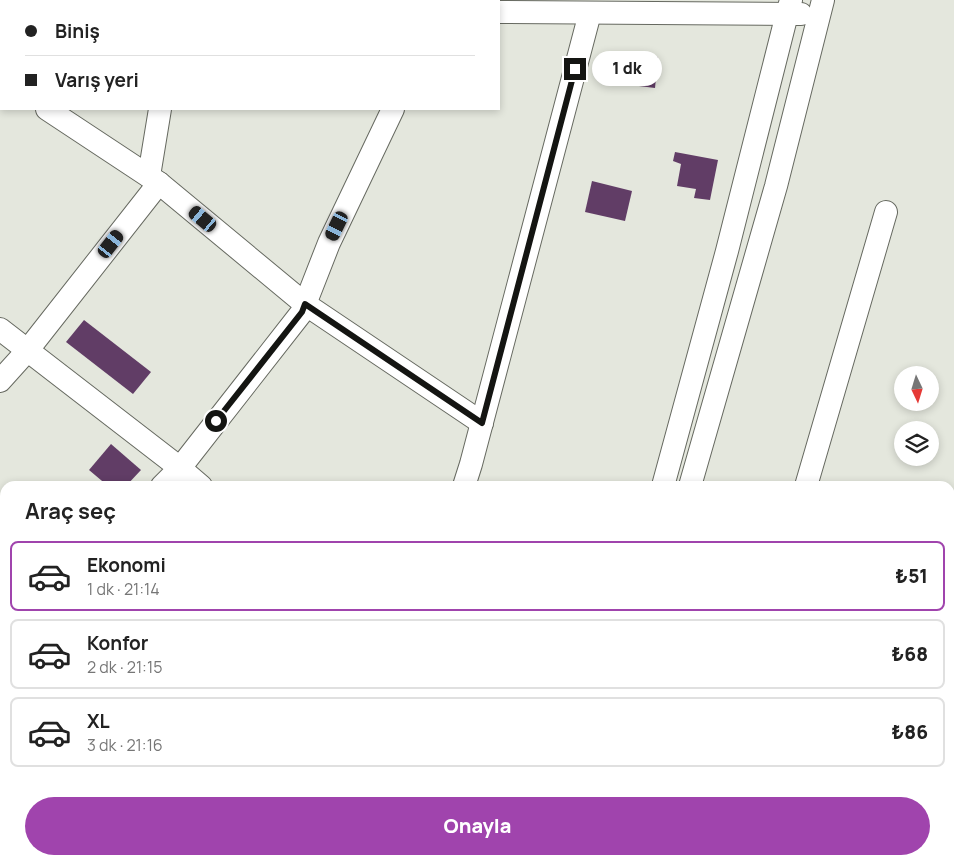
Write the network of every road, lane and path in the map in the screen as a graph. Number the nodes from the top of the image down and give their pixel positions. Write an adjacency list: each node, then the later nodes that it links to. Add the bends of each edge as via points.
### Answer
1 (789, 7): 2 (street); 4 (street); 19 (street)
2 (821, 7): 20 (street, via 776,186)
3 (500, 12): 4 (street)
4 (590, 13): 14 (street)
5 (49, 110): 8 (street)
6 (160, 110): 8 (street)
7 (393, 110): 10 (street, via 329,243)
8 (154, 179): 10 (street); 12 (street)
9 (886, 212): 21 (street)
10 (305, 304): 14 (street); 15 (street)
11 (0, 329): 12 (street)
12 (27, 351): 13 (street); 15 (street)
13 (0, 380)
14 (482, 423): 18 (street)
15 (180, 468): 16 (street); 17 (street)
16 (167, 481)
17 (195, 481)
18 (465, 481)
19 (664, 481)
20 (691, 481)
21 (807, 481)

